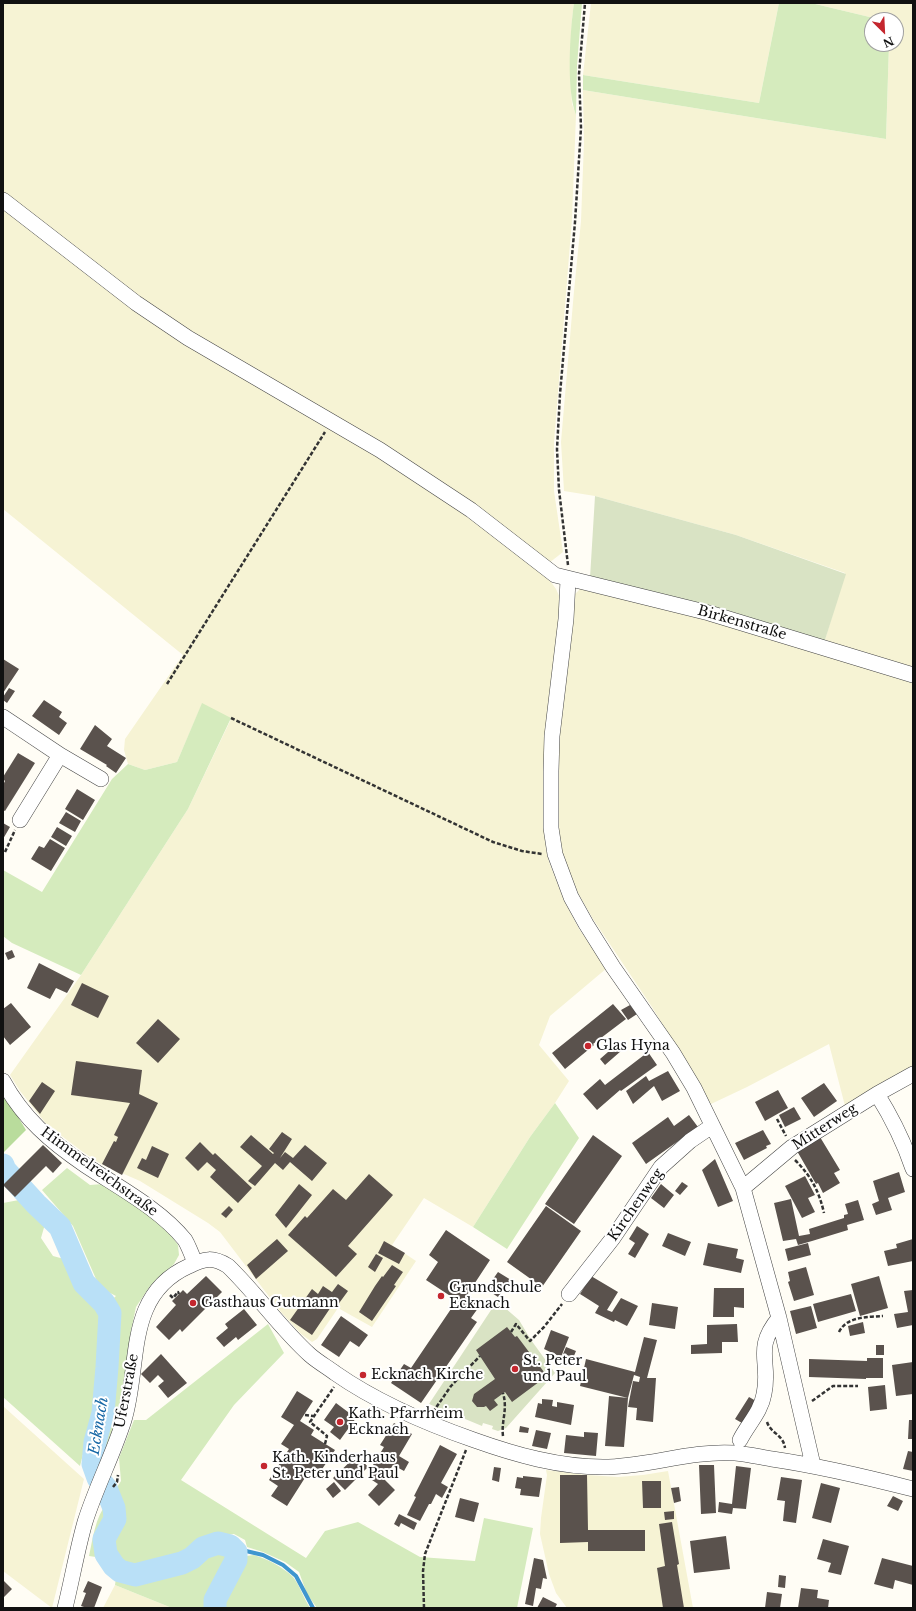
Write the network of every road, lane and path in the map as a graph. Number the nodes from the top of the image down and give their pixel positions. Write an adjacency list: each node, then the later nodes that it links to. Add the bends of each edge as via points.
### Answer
1 (585, 3): 4 (path, via 579,74 581,128 557,449)
2 (3, 200): 3 (street, Birkenstraße, via 136,303 188,338)
3 (332, 421): 4 (street, Birkenstraße, via 471,510 555,575); 6 (path)
4 (568, 580): 5 (street, Birkenstraße, via 709,613); 13 (street, via 552,736 551,828)
5 (913, 675)
6 (167, 684)
7 (3, 717): 9 (street)
8 (231, 718): 13 (path, via 493,842 522,851)
9 (60, 755): 10 (street); 11 (street)
10 (101, 779)
11 (20, 820): 12 (path)
12 (5, 852)
13 (555, 854): 18 (street, via 571,897 586,924 673,1053 694,1088)
14 (913, 1074): 16 (street, Mitterweg)
15 (3, 1081): 23 (street, Himmelreichstraße, via 20,1108 38,1128 59,1146 175,1229 186,1242)
16 (877, 1094): 19 (street, Mitterweg); 20 (street, via 892,1119)
17 (777, 1119): 19 (path)
18 (712, 1126): 21 (street); 25 (street, Kirchenweg, via 690,1141 661,1167 613,1238)
19 (789, 1149): 21 (street, Mitterweg); 22 (path, via 820,1195)
20 (913, 1168)
21 (743, 1188): 28 (street)
22 (824, 1213)
23 (195, 1263): 32 (street, Uferstraße, via 217,1260 228,1266 311,1356); 47 (street, Uferstraße, via 170,1277 144,1312 138,1331 125,1418 86,1522)
24 (179, 1294): 26 (path, via 178,1292)
25 (570, 1294): 29 (path, via 530,1341 516,1324)
26 (173, 1298)
27 (883, 1316): 30 (path, via 855,1318 841,1327)
28 (779, 1318): 35 (street, via 769,1330 764,1348 765,1393); 36 (street)
29 (511, 1332)
30 (839, 1332)
31 (480, 1356): 39 (path, via 451,1386)
32 (341, 1377): 38 (path); 39 (street, Uferstraße, via 380,1401)
33 (858, 1386): 36 (path, via 833,1386)
34 (503, 1393): 40 (path, via 506,1402)
35 (761, 1404): 42 (street); 44 (path, via 768,1427 784,1441)
36 (800, 1409): 45 (street)
37 (305, 1415): 38 (path)
38 (313, 1416): 43 (path, via 310,1422 327,1436)
39 (428, 1424): 41 (street, Uferstraße)
40 (503, 1436)
41 (469, 1438): 44 (street, Uferstraße, via 528,1458 603,1468 639,1465 693,1454 734,1453); 48 (path, via 425,1554)
42 (740, 1440)
43 (325, 1444)
44 (784, 1460): 45 (street, Uferstraße)
45 (813, 1465): 46 (street, Uferstraße)
46 (913, 1489)
47 (65, 1608)
48 (424, 1608)

